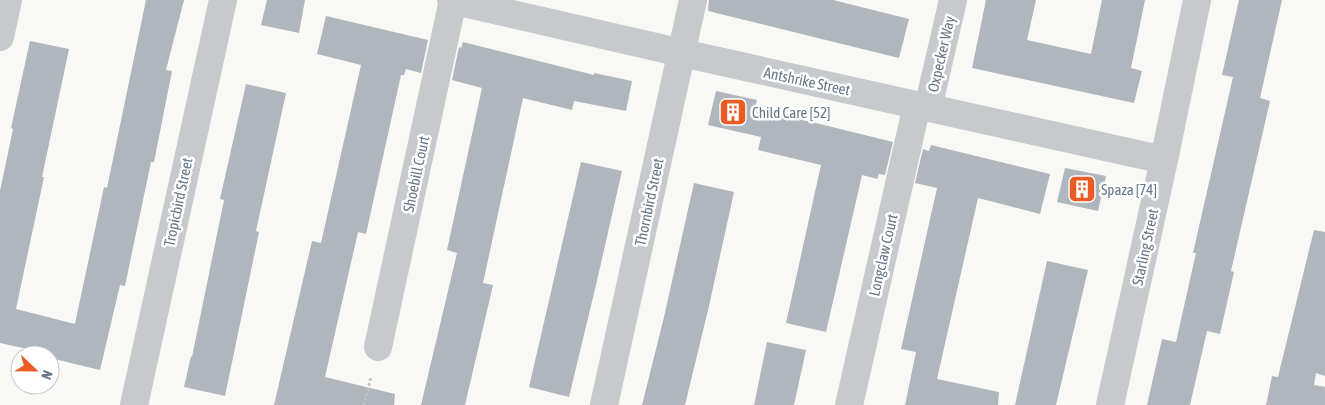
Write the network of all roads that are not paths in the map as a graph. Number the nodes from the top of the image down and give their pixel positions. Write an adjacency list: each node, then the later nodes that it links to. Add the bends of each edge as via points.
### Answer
1 (8, 0): 7 (street)
2 (223, 0): 12 (street, Tropicbird Street)
3 (453, 0): 8 (street, Antshrike Street); 11 (street, Shoebill Court)
4 (693, 0): 8 (street, Thornbird Street)
5 (953, 0): 9 (street, Oxpecker Way)
6 (1197, 0): 10 (street, Starling Street)
7 (0, 37)
8 (682, 53): 9 (street, Antshrike Street); 13 (street, Thornbird Street)
9 (923, 106): 10 (street, Antshrike Street); 14 (street, Longclaw Court)
10 (1164, 160): 15 (street, Starling Street)
11 (378, 348)
12 (134, 405)
13 (604, 405)
14 (849, 405)
15 (1110, 405)

